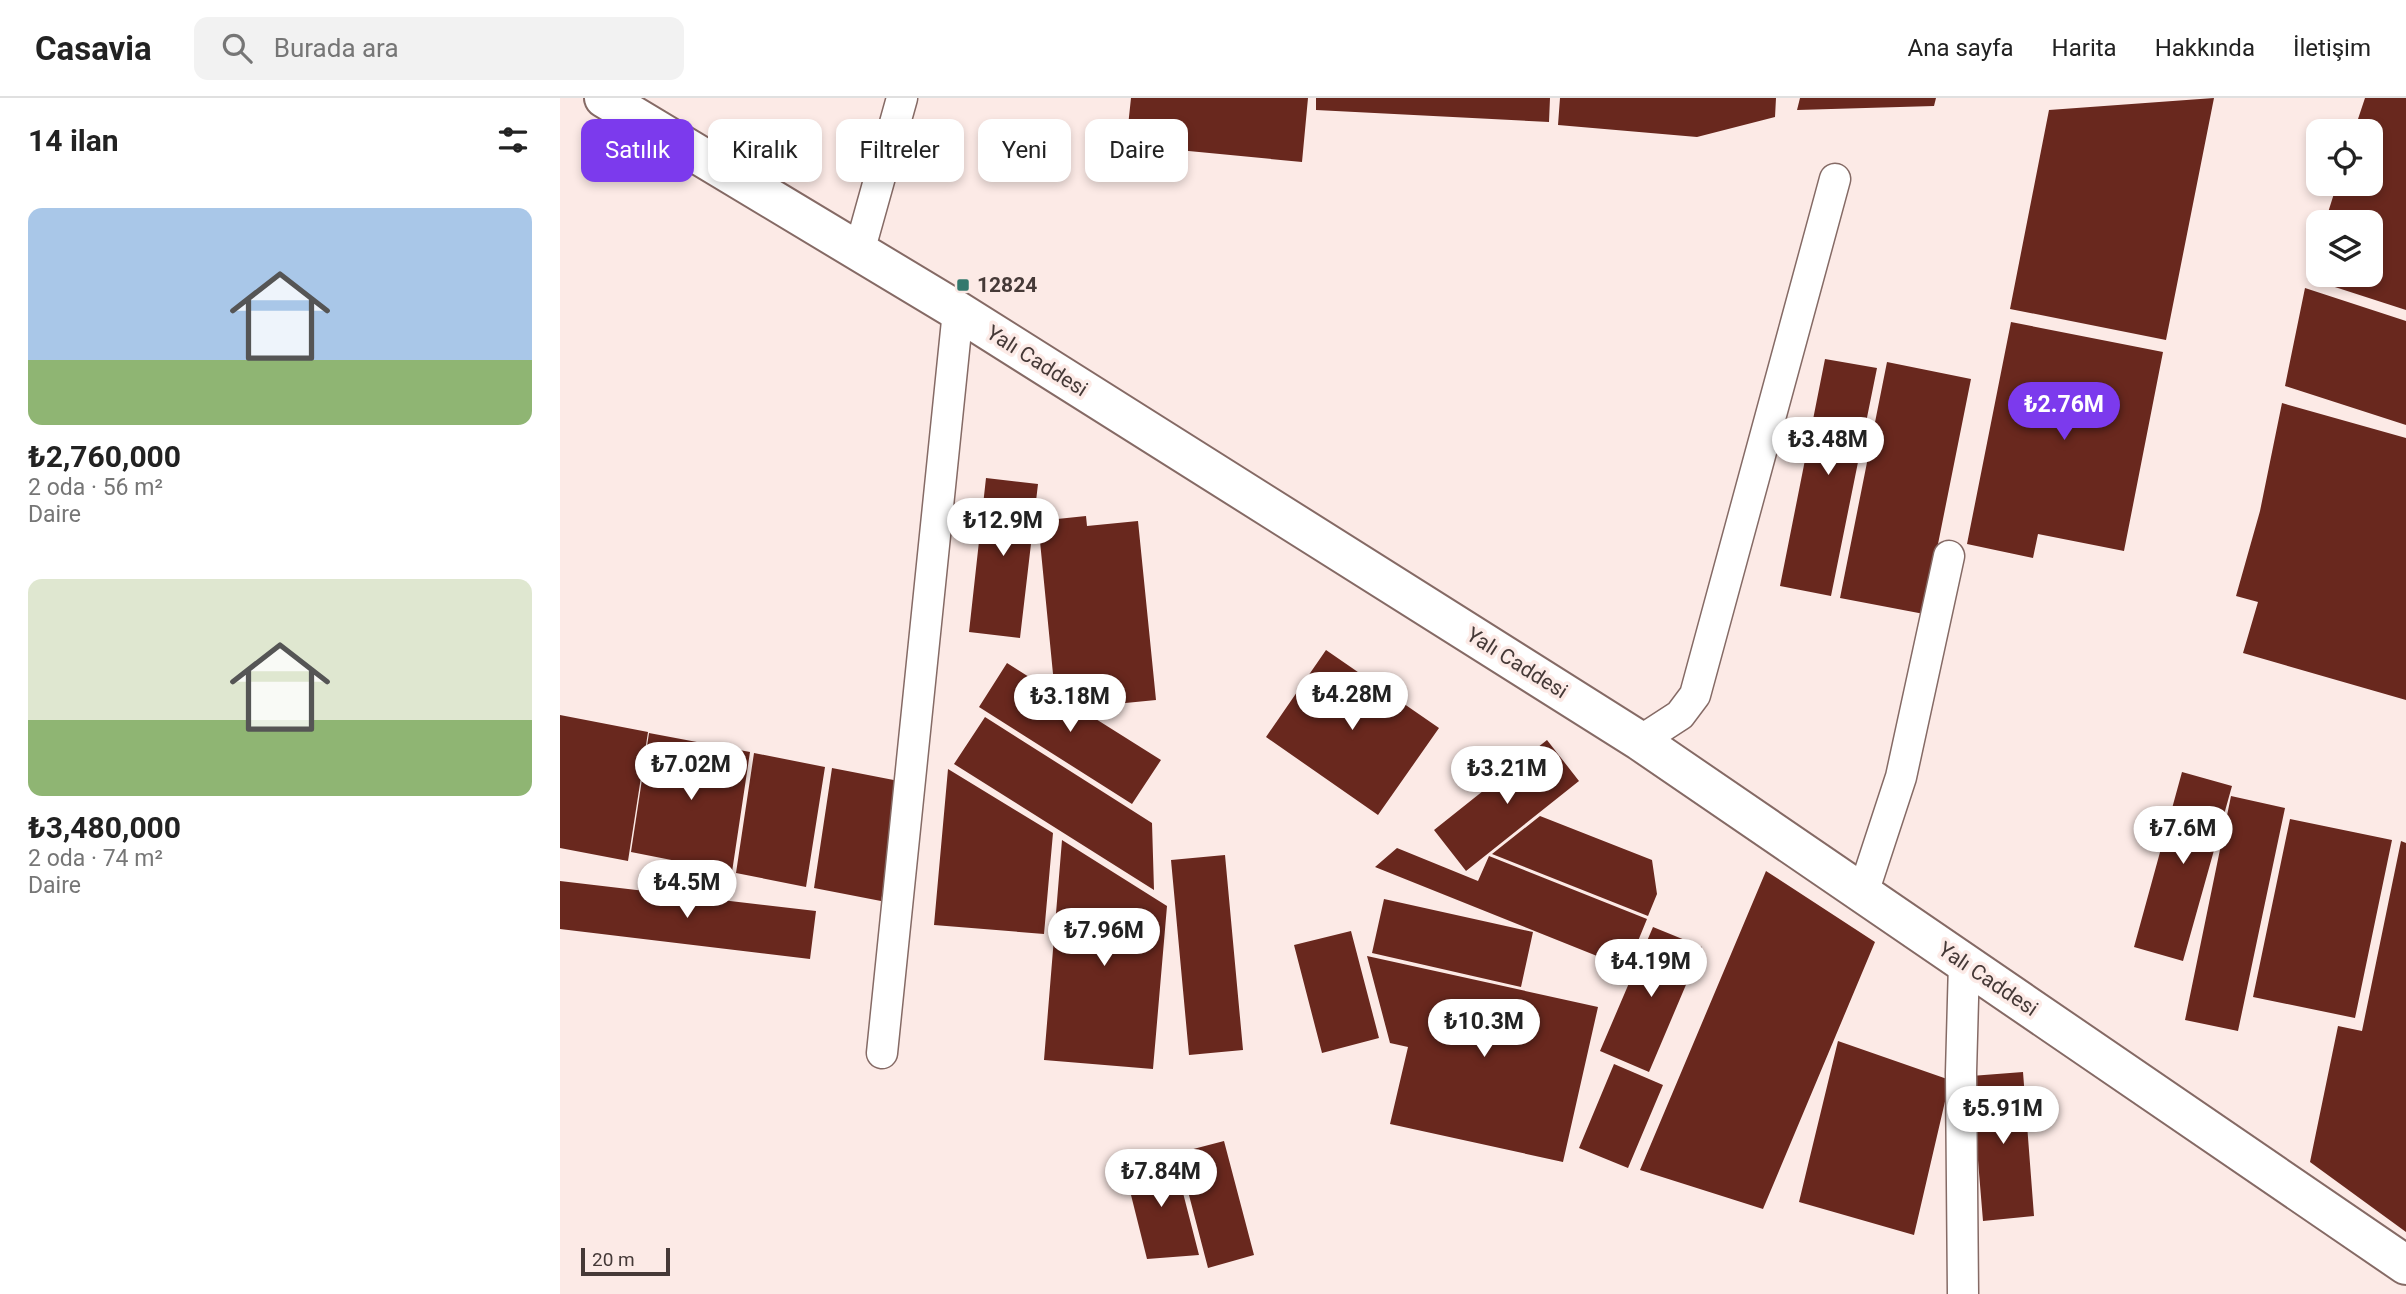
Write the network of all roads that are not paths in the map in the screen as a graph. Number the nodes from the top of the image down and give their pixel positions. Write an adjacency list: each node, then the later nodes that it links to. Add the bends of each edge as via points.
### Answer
1 (604, 98): 4 (street, Yalı Caddesi)
2 (902, 98): 4 (street)
3 (1835, 179): 7 (street, via 1695,695 1680,715)
4 (859, 252): 5 (street, Yalı Caddesi)
5 (958, 311): 7 (street, Yalı Caddesi); 10 (street)
6 (1948, 556): 8 (street, via 1901,778)
7 (1640, 740): 8 (street, Yalı Caddesi)
8 (1863, 893): 9 (street, Yalı Caddesi)
9 (1964, 963): 11 (street, Yalı Caddesi); 12 (street)
10 (882, 1053)
11 (2406, 1265)
12 (1963, 1294)

